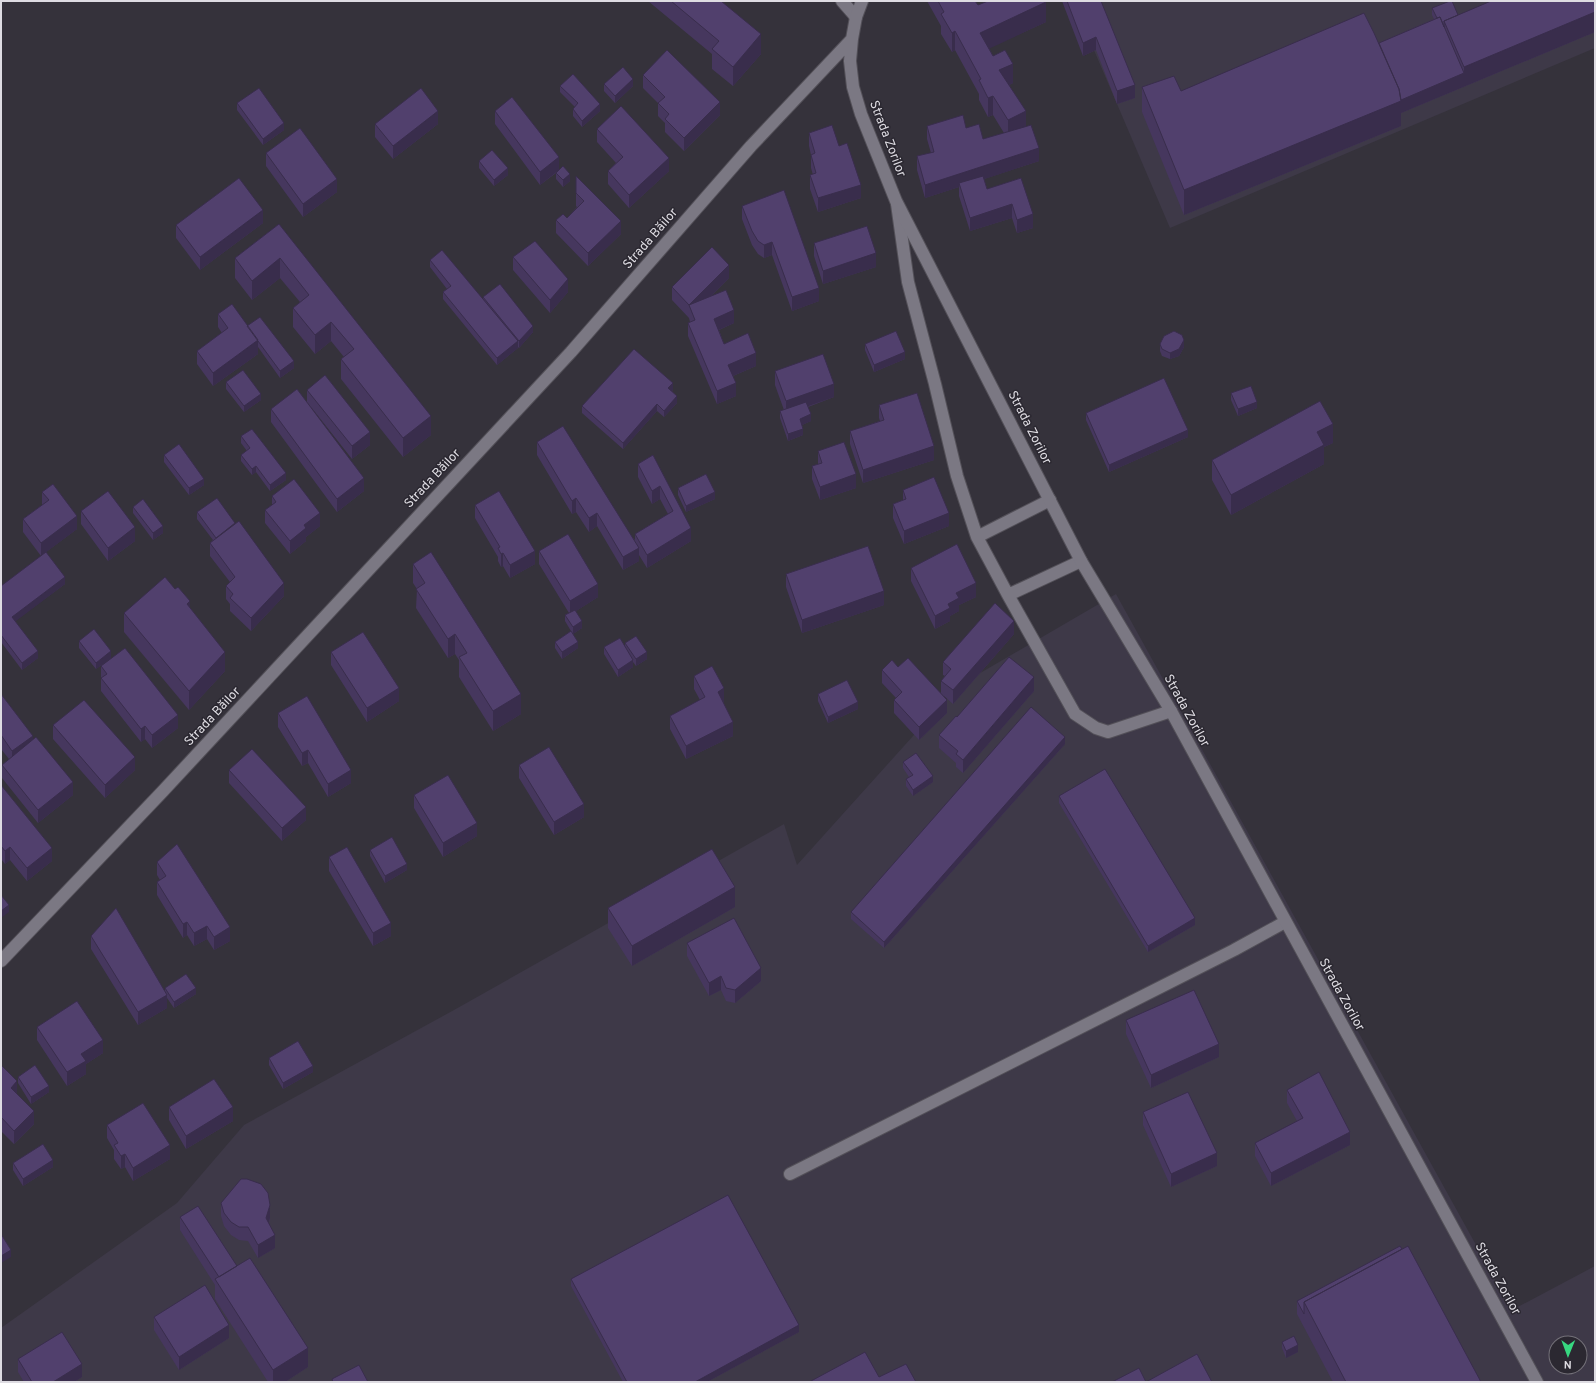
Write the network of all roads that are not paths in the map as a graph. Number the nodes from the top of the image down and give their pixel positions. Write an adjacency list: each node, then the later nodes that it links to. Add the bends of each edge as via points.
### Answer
1 (842, 1): 3 (street)
2 (862, 1): 3 (street)
3 (856, 17): 4 (street)
4 (852, 38): 5 (street, Strada Zorilor, via 850,62 860,114); 12 (street, Strada Băilor, via 751,146 565,358 163,791)
5 (896, 201): 6 (street, Strada Zorilor); 7 (street, via 908,282 957,476)
6 (1050, 500): 7 (street); 8 (street, Strada Zorilor)
7 (977, 537): 9 (street)
8 (1081, 561): 9 (street); 10 (street, Strada Zorilor)
9 (1008, 596): 10 (street, via 1075,714 1108,732)
10 (1171, 710): 11 (street, Strada Zorilor)
11 (1285, 922): 13 (street); 14 (street, Strada Zorilor)
12 (1, 961)
13 (790, 1174)
14 (1537, 1382)

